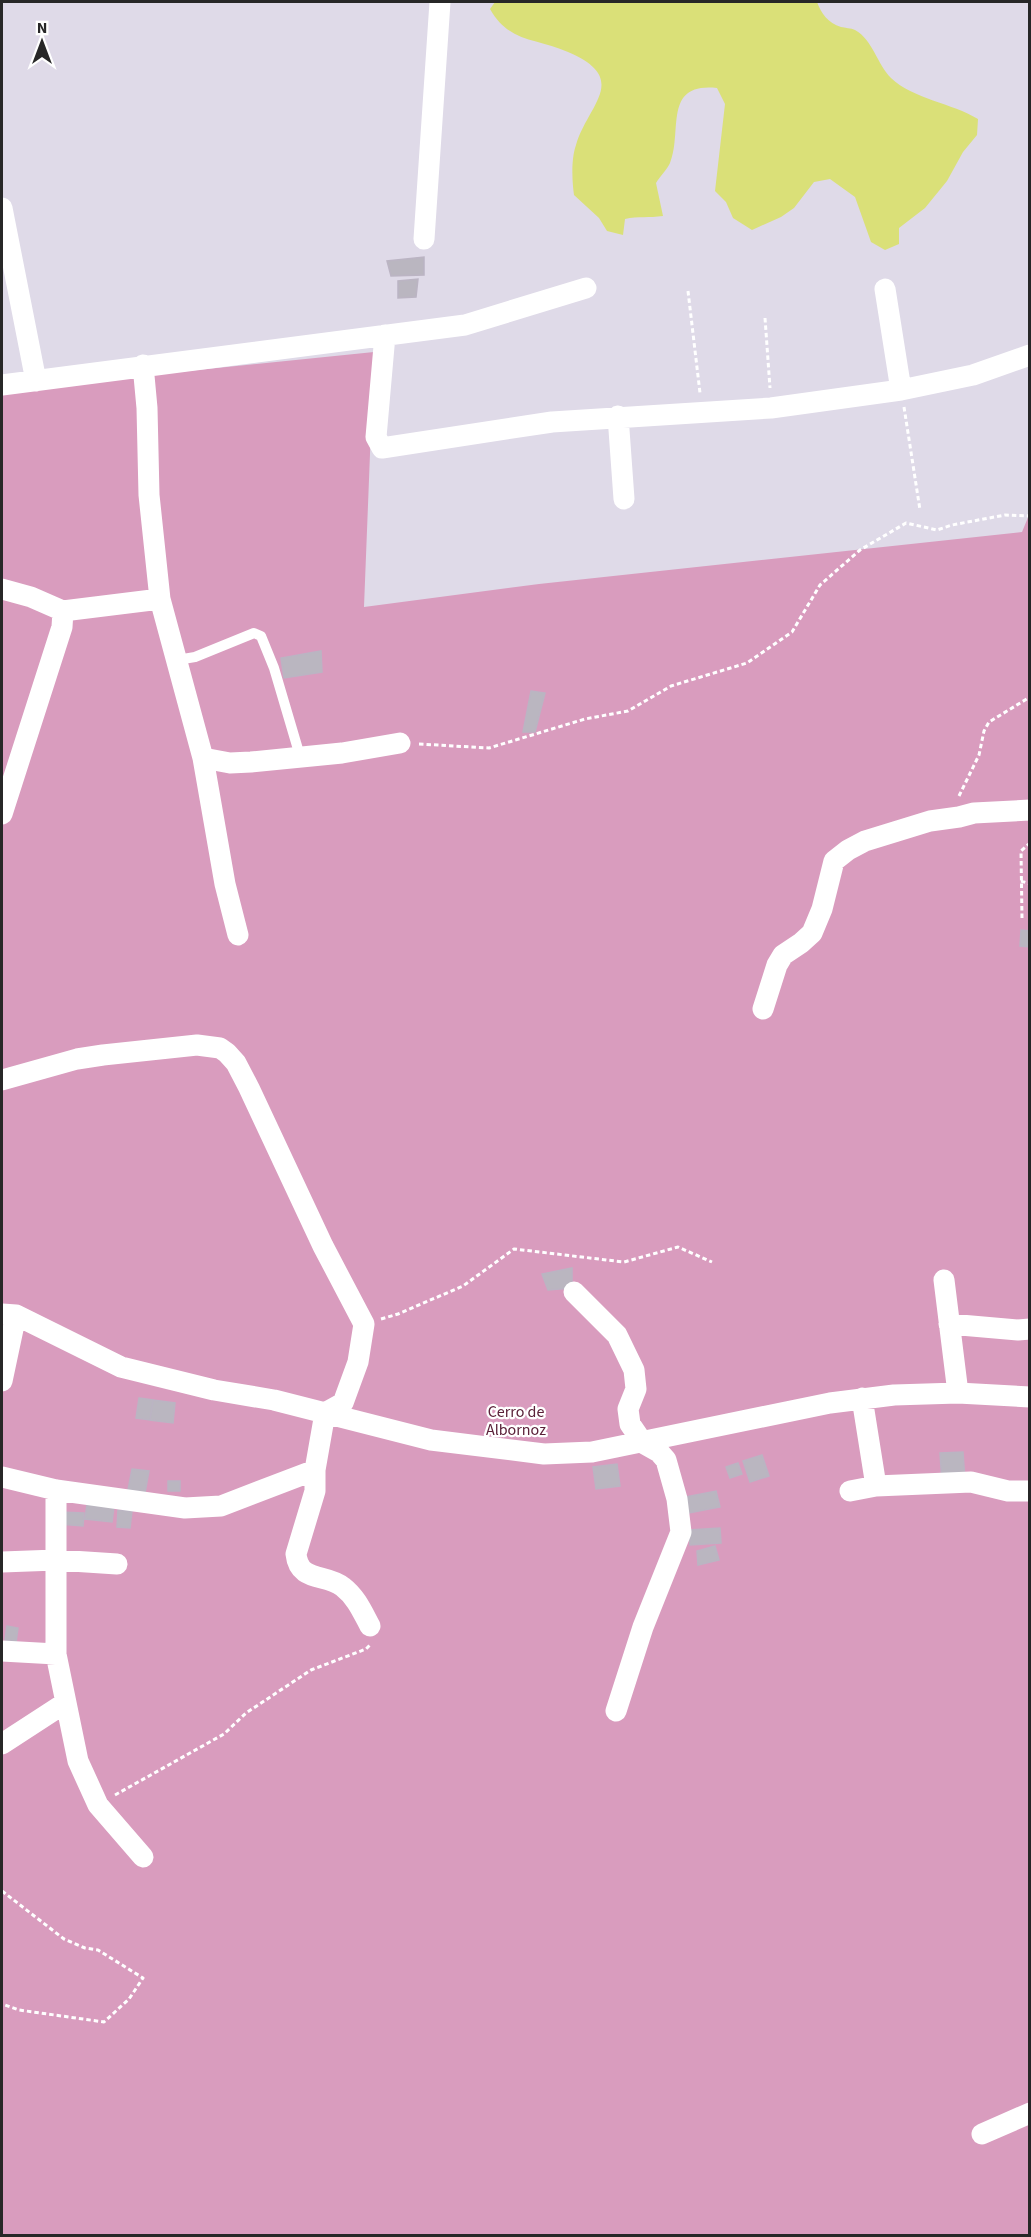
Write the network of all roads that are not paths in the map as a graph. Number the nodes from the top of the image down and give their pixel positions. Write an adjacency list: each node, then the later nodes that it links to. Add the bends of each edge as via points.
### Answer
1 (440, 2): 3 (street)
2 (2, 208): 9 (street)
3 (424, 238)
4 (586, 288): 6 (street, via 465,325)
5 (885, 289): 11 (street)
6 (385, 335): 8 (street); 12 (street, via 376,437 382,448)
7 (1029, 355): 11 (street, via 973,375)
8 (143, 365): 9 (street); 15 (street, via 149,495)
9 (36, 381): 10 (street)
10 (2, 385)
11 (901, 390): 12 (street, via 771,408)
12 (618, 416): 13 (street)
13 (624, 499)
14 (2, 589): 16 (street)
15 (160, 599): 16 (street); 17 (street)
16 (63, 611): 21 (street, via 62,627)
17 (177, 660): 19 (lane, via 195,657 254,633 261,636); 20 (street)
18 (400, 743): 19 (street)
19 (300, 756): 20 (street, via 230,763)
20 (203, 758): 23 (street)
21 (4, 801)
22 (1029, 810): 24 (street, via 974,813 930,821 848,850 834,861 812,933 783,955 777,965)
23 (238, 935)
24 (763, 1009)
25 (2, 1080): 35 (street, via 77,1059 197,1045 220,1048 236,1063 364,1324 358,1362 343,1403)
26 (944, 1280): 29 (street)
27 (574, 1292): 36 (street, via 618,1335 634,1370 636,1389 628,1418)
28 (9, 1315): 31 (street); 35 (street, via 121,1367)
29 (949, 1324): 30 (street); 32 (street)
30 (1029, 1329)
31 (2, 1381)
32 (958, 1393): 33 (street); 34 (street)
33 (1029, 1397)
34 (862, 1398): 36 (street); 39 (street)
35 (325, 1413): 36 (street, via 431,1440 544,1454 592,1452); 37 (street)
36 (643, 1443): 50 (street, via 666,1460 681,1532 643,1627)
37 (315, 1470): 40 (street, via 221,1506 185,1508); 46 (street, via 315,1491 299,1541 297,1563 302,1570 341,1585 356,1598)
38 (2, 1477): 40 (street)
39 (876, 1486): 41 (street); 42 (street, via 971,1482 1008,1491)
40 (56, 1490): 43 (street)
41 (850, 1491)
42 (1029, 1491)
43 (56, 1560): 44 (street); 45 (street); 48 (street)
44 (2, 1562)
45 (117, 1564)
46 (370, 1626)
47 (2, 1651): 48 (street)
48 (56, 1654): 49 (street)
49 (65, 1702): 51 (street); 52 (street, via 78,1761 98,1805)
50 (616, 1711)
51 (2, 1744)
52 (144, 1857)
53 (1029, 2113): 54 (street)
54 (982, 2134)

